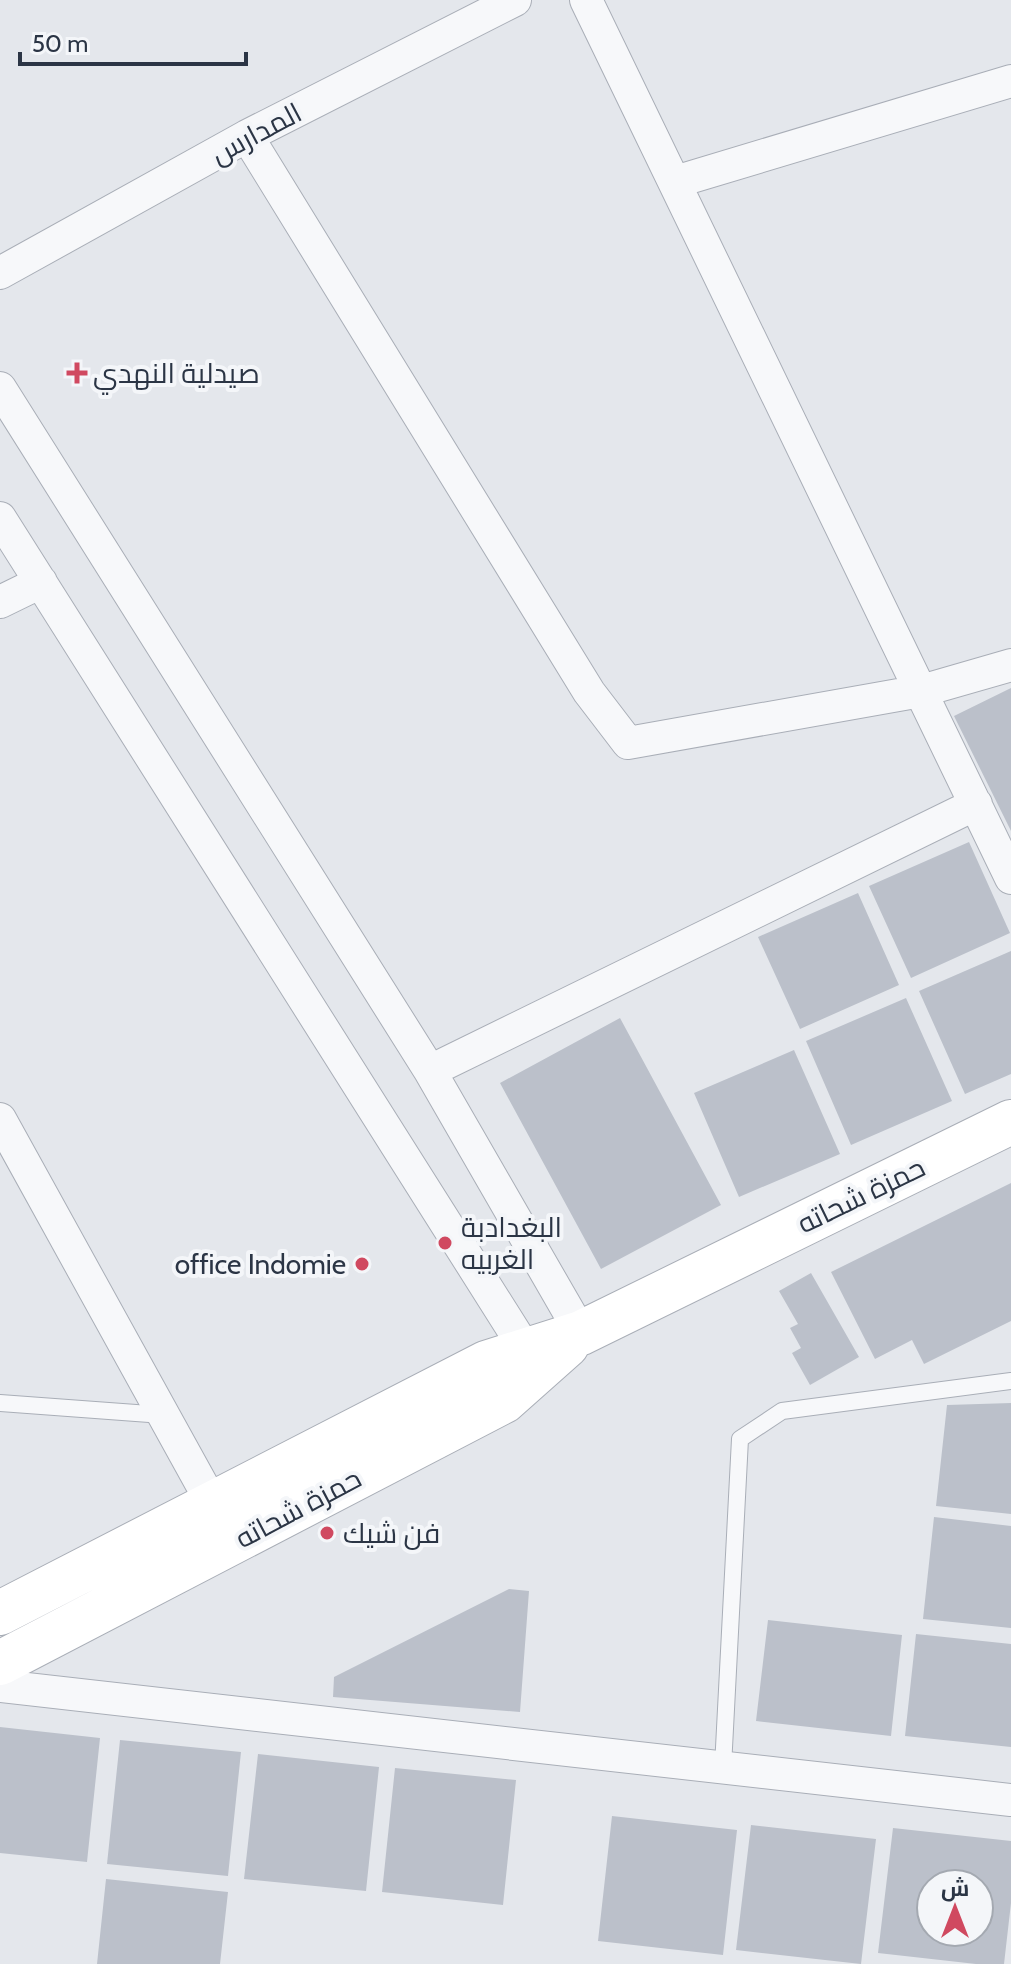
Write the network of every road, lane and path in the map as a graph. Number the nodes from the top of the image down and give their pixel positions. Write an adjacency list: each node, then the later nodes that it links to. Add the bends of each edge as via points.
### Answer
1 (515, 0): 4 (street, المدارس)
2 (586, 0): 5 (street)
3 (1011, 81): 5 (street)
4 (247, 136): 6 (street, المدارس); 12 (street, via 589,692 628,743)
5 (675, 182): 12 (street)
6 (0, 273)
7 (0, 388): 15 (street)
8 (0, 518): 9 (street)
9 (41, 582): 10 (street); 19 (street)
10 (0, 602)
11 (1011, 665): 12 (street)
12 (921, 691): 13 (street)
13 (976, 804): 14 (street); 15 (street)
14 (1011, 878)
15 (430, 1071): 18 (street)
16 (0, 1119): 22 (street)
17 (1011, 1122): 18 (main road, حمزة شحاته)
18 (581, 1333): 19 (main road, حمزة شحاته); 25 (main road, حمزة شحاته, via 504,1401)
19 (526, 1350): 23 (main road, حمزة شحاته, via 486,1363)
20 (1011, 1381): 27 (lane, via 782,1411 740,1439)
21 (0, 1403): 22 (lane)
22 (163, 1415): 23 (street)
23 (212, 1503): 24 (main road, حمزة شحاته)
24 (0, 1613)
25 (0, 1663)
26 (0, 1686): 27 (street)
27 (723, 1767): 28 (street)
28 (1011, 1800)

